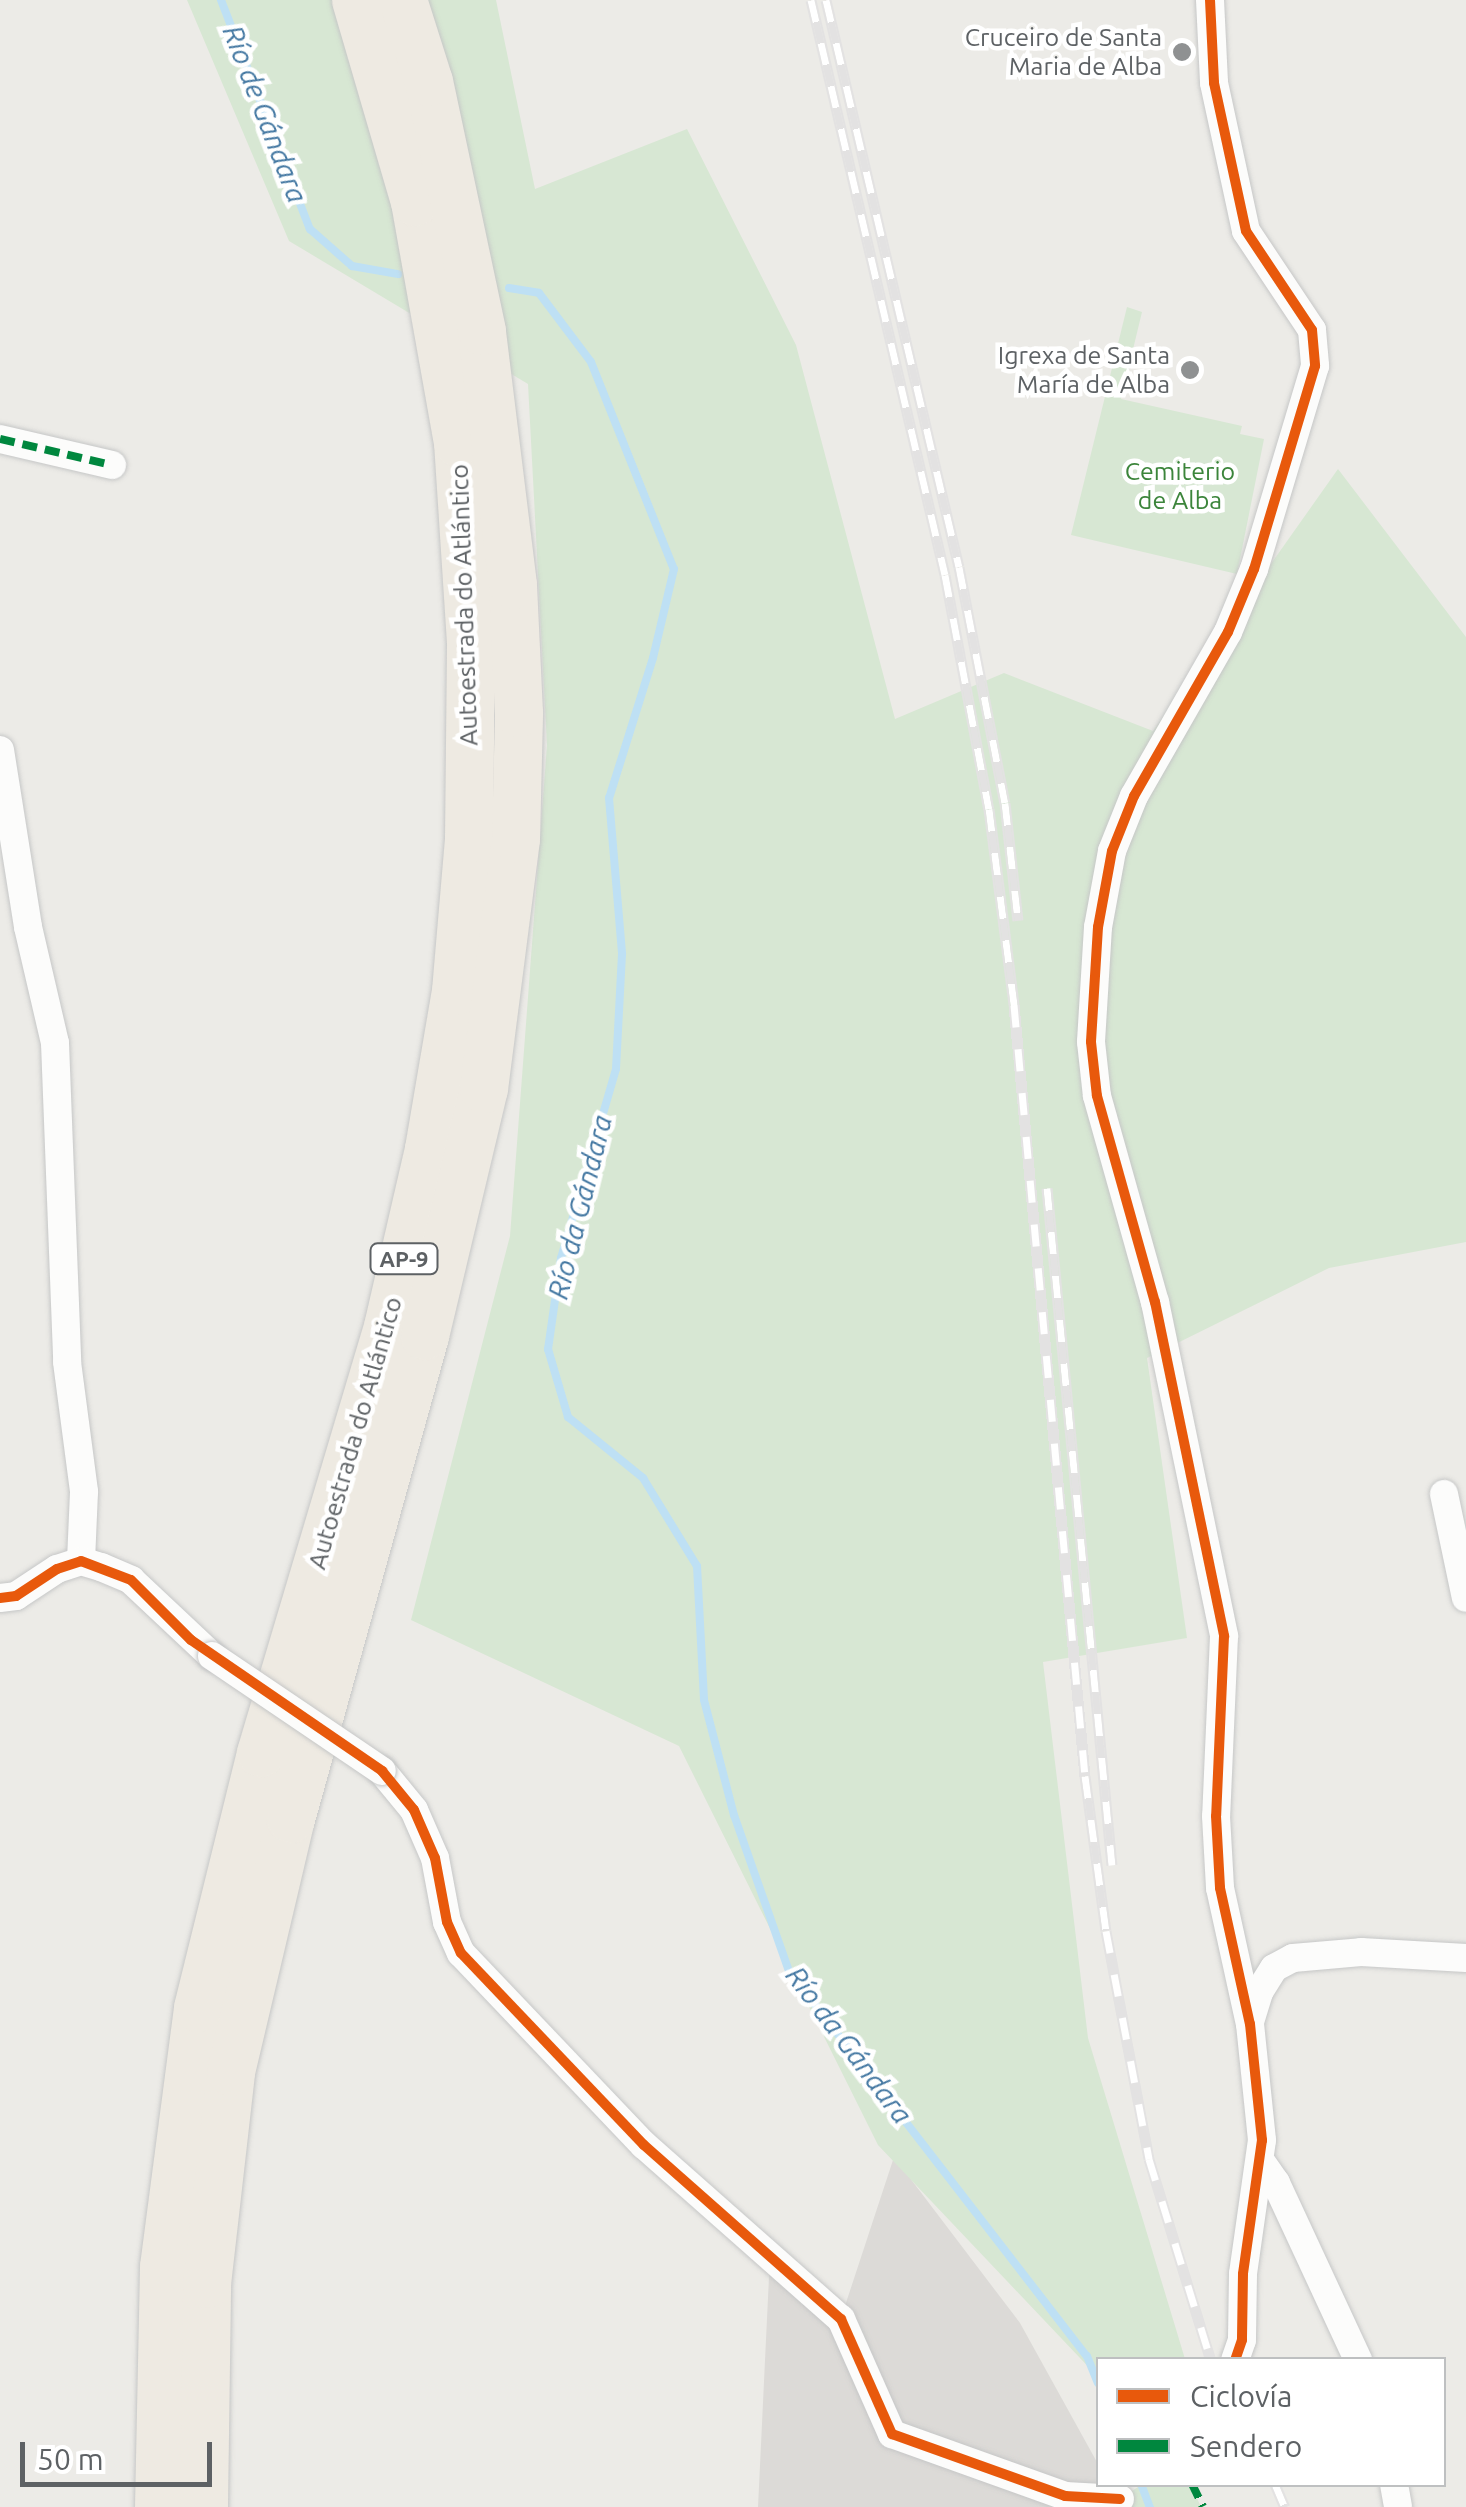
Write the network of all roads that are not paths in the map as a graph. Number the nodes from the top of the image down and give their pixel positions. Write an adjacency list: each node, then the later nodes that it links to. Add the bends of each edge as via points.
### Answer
1 (356, 0): 17 (highway, Autoestrada do Atlántico / AP-9, via 414,202 458,442 471,643 469,839 456,991 392,1309 262,1753 198,2008 164,2267)
2 (403, 0): 18 (highway, Autoestrada do Atlántico / AP-9, via 428,82 482,331 513,586 516,839 484,1089 231,2072 208,2284)
3 (1210, 0): 12 (street, via 1214,83 1246,232 1312,330 1316,366 1228,632 1134,796 1112,851 1098,927 1092,1042 1097,1096 1155,1302 1221,1611 1220,1888)
4 (0, 438): 5 (street)
5 (112, 465)
6 (0, 750): 8 (street, via 54,1043 68,1362 84,1492)
7 (1444, 1494): 10 (street)
8 (81, 1562): 9 (street); 16 (street, bridge, via 131,1580 212,1656 382,1771 414,1810 428,1842 461,1954 644,2145 841,2319 892,2434 1065,2496)
9 (0, 1598)
10 (1466, 1598)
11 (1466, 1958): 12 (street, via 1360,1952 1293,1958 1274,1968)
12 (1250, 2024): 13 (street)
13 (1260, 2160): 14 (street); 15 (street)
14 (1236, 2357)
15 (1357, 2357)
16 (1120, 2498)
17 (159, 2507)
18 (204, 2507)

